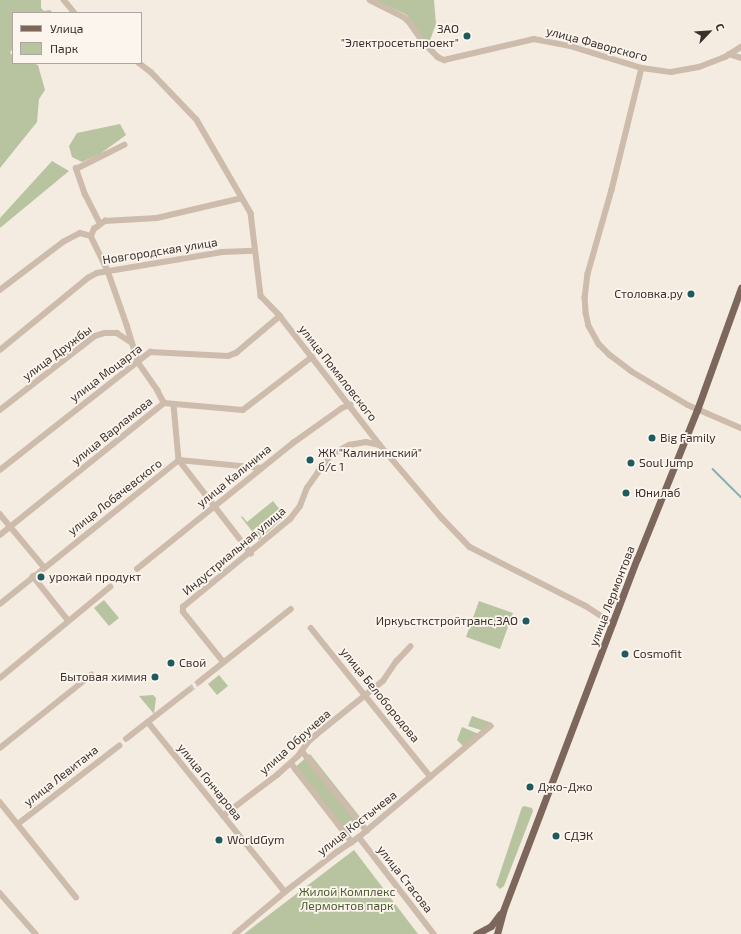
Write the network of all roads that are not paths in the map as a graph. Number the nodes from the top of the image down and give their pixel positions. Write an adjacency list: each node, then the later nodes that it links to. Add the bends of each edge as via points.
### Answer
1 (64, 0): 3 (street)
2 (370, 0): 8 (street, улица Фаворского, via 405,18 424,43 444,60 534,39 570,46)
3 (74, 12)
4 (741, 47): 5 (street, улица Фаворского)
5 (729, 54): 6 (street); 8 (street, улица Фаворского, via 683,71)
6 (741, 58)
7 (140, 64): 10 (street, улица Помяловского, via 198,120)
8 (642, 68): 26 (street, via 588,274 586,313 594,337 610,355 631,371)
9 (124, 145): 11 (street, via 76,169)
10 (242, 198): 11 (street, via 157,218 110,220); 13 (street, улица Помяловского, via 251,212)
11 (100, 224): 12 (street)
12 (91, 236): 14 (street); 16 (street, via 80,233 62,242)
13 (254, 251): 14 (street, Новгородская улица, via 222,252); 17 (street, улица Помяловского, via 260,294)
14 (108, 271): 18 (street); 19 (street, Новгородская улица, via 88,278)
15 (741, 288): 26 (main road, улица Лермонтова)
16 (0, 290)
17 (280, 316): 20 (street, улица Помяловского); 21 (street, улица Моцарта, via 236,353 228,356 150,352)
18 (132, 342): 21 (street); 25 (street, улица Дружбы, via 117,333 95,336)
19 (0, 350)
20 (312, 357): 23 (street, улица Варламова, via 243,410); 24 (street, улица Помяловского)
21 (138, 362): 22 (street); 31 (street, улица Моцарта)
22 (164, 403): 23 (street, улица Варламова); 34 (street, улица Варламова)
23 (174, 405): 29 (street)
24 (350, 406): 28 (street, улица Помяловского); 30 (street, улица Калинина, via 331,415)
25 (0, 410)
26 (697, 410): 27 (street); 44 (main road, улица Лермонтова, via 637,559)
27 (741, 428)
28 (380, 445): 36 (street, Индустриальная улица, via 366,442 349,445 331,455 292,517); 44 (street, улица Помяловского, via 470,547 586,606)
29 (179, 460): 30 (street, улица Лобачевского); 32 (street); 37 (street, улица Лобачевского)
30 (262, 468): 32 (street, улица Калинина)
31 (0, 470)
32 (214, 506): 36 (street); 38 (street, улица Калинина)
33 (0, 514): 34 (street)
34 (10, 527): 35 (street, улица Варламова); 37 (street)
35 (0, 535)
36 (251, 553): 47 (street, Индустриальная улица, via 182,610)
37 (44, 567): 39 (street, улица Лобачевского)
38 (137, 569)
39 (33, 576): 41 (street, улица Лобачевского); 43 (street)
40 (110, 587): 43 (street)
41 (0, 604)
42 (291, 609): 47 (street)
43 (68, 620): 49 (street)
44 (614, 624): 70 (main road, улица Лермонтова)
45 (311, 628): 52 (street, улица Белобородова)
46 (410, 647): 52 (street, улица Обручева, via 383,681)
47 (223, 662): 50 (street)
48 (90, 675): 57 (street)
49 (0, 678)
50 (199, 682)
51 (189, 690): 53 (street)
52 (366, 696): 58 (street, улица Обручева, via 316,735); 60 (street, улица Белобородова)
53 (148, 722): 55 (street); 62 (street, улица Гончарова)
54 (491, 726): 60 (street, улица Костычева)
55 (126, 739)
56 (119, 746): 63 (street, улица Левитана)
57 (0, 748)
58 (302, 751): 59 (street, улица Обручева); 64 (street)
59 (291, 762): 62 (street, улица Обручева); 66 (street)
60 (432, 777): 64 (street, улица Костычева)
61 (0, 802): 63 (street)
62 (223, 816): 67 (street, улица Гончарова)
63 (18, 824): 69 (street)
64 (367, 831): 65 (street, улица Костычева)
65 (359, 837): 66 (street, улица Костычева); 71 (street, улица Стасова)
66 (352, 842): 67 (street, улица Костычева)
67 (285, 892): 73 (street, улица Костычева)
68 (0, 893): 72 (street)
69 (76, 898)
70 (503, 911): 74 (main road, улица Лермонтова, via 491,926); 75 (main road, улица Лермонтова)
71 (433, 933)
72 (36, 934)
73 (234, 934)
74 (476, 934)
75 (497, 934)

